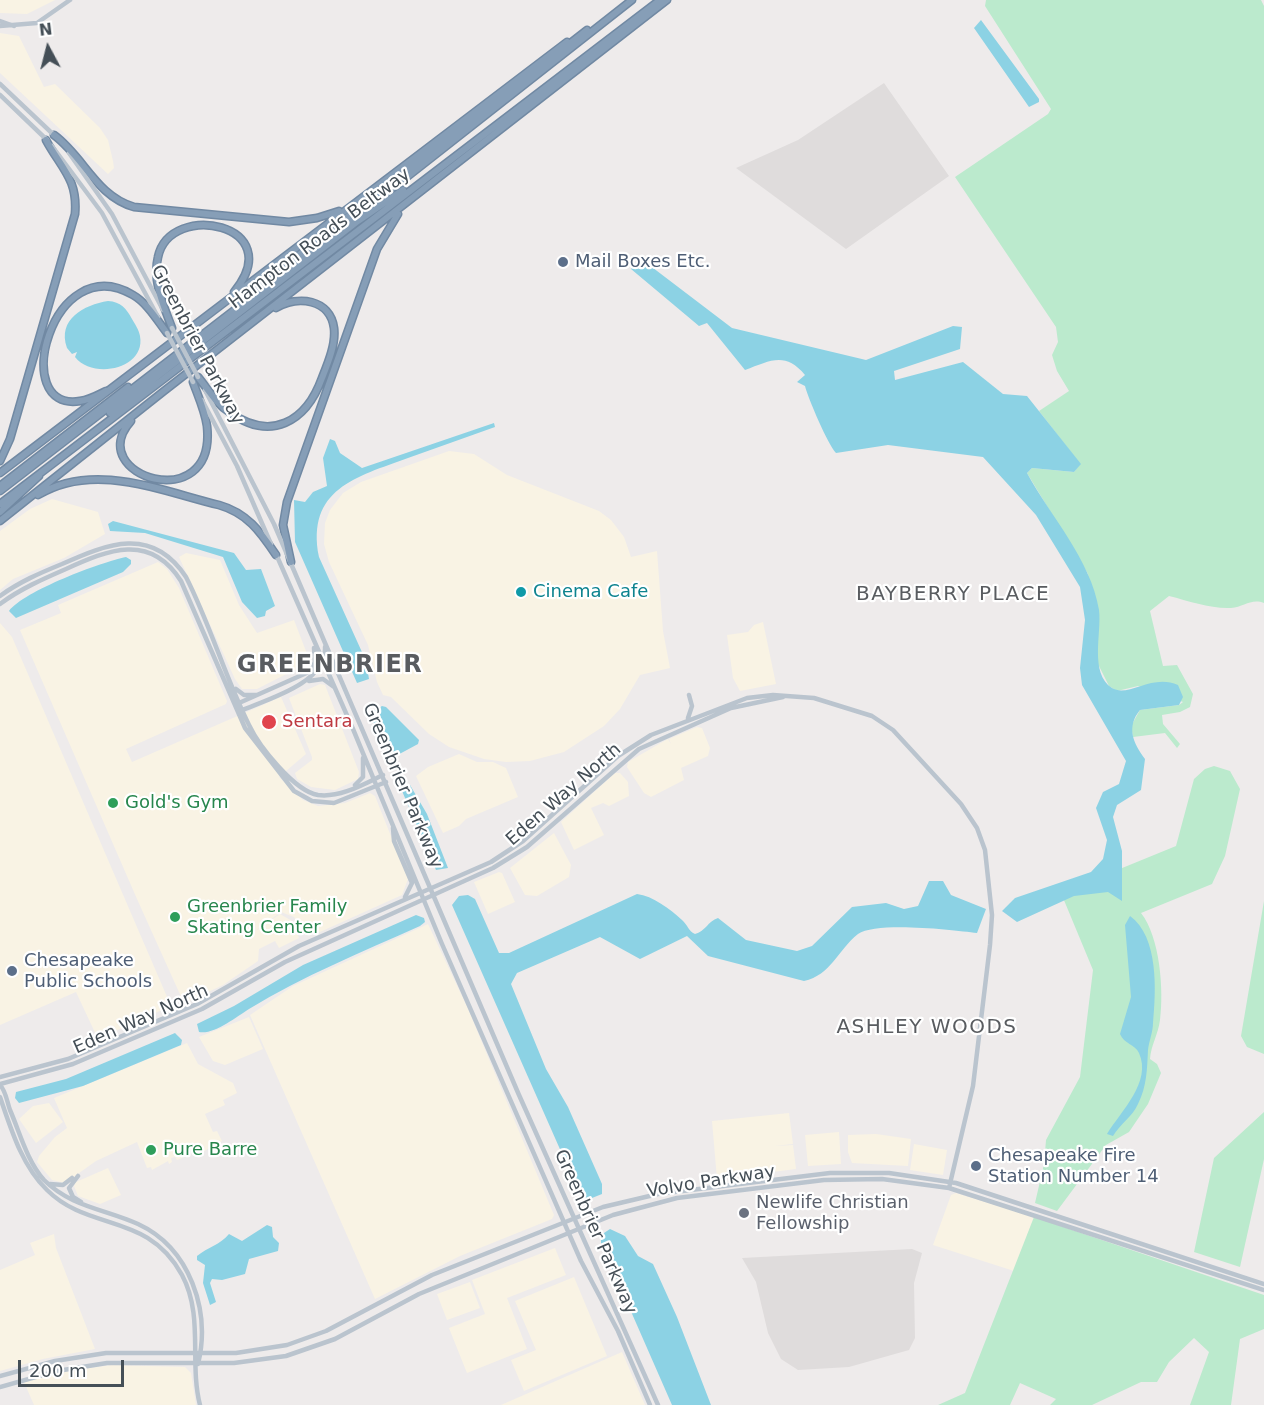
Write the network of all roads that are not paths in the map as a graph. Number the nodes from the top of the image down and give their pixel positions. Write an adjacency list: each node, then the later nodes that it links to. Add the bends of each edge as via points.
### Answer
1 (70, 0): 8 (main road, via 37,23)
2 (625, 0): 9 (highway, Hampton Roads Beltway)
3 (632, 0): 27 (highway)
4 (667, 0): 15 (highway)
5 (659, 1): 14 (highway, Hampton Roads Beltway)
6 (0, 21): 8 (main road)
7 (0, 26): 8 (main road)
8 (15, 26)
9 (591, 27): 16 (highway, via 555,49); 26 (highway, Hampton Roads Beltway)
10 (0, 84): 12 (main road, Greenbrier Parkway)
11 (0, 95): 13 (main road, Greenbrier Parkway)
12 (54, 135): 16 (highway, via 68,145 110,196 141,208 296,222 333,213); 19 (main road, Greenbrier Parkway, via 104,202)
13 (46, 140): 19 (main road, Greenbrier Parkway, via 102,213); 23 (highway, via 71,178 75,214 10,439)
14 (424, 178): 24 (highway, Hampton Roads Beltway); 28 (highway, via 358,221)
15 (417, 196): 18 (highway); 33 (highway, via 398,214 382,239 287,502 283,525)
16 (360, 198): 17 (highway)
17 (226, 302): 19 (highway, via 248,270 244,243 235,232 222,228 182,229 164,243 157,264 158,285); 21 (highway)
18 (248, 326): 20 (highway, via 297,300 317,304 330,317 334,341 318,390 306,410 282,423 249,423 223,407); 22 (highway)
19 (170, 331): 20 (main road, Greenbrier Parkway, bridge); 21 (highway, via 139,299 120,289 89,289 67,303 59,314 43,359 46,384 59,397 74,402)
20 (195, 380): 22 (highway, via 207,423 206,450 195,469 174,480 136,472 125,461 121,445 128,424); 32 (main road, Greenbrier Parkway); 33 (main road, Greenbrier Parkway, via 262,499)
21 (118, 386): 25 (highway)
22 (164, 391): 29 (highway)
23 (0, 461)
24 (42, 471): 28 (highway, Hampton Roads Beltway); 30 (highway, via 35,483)
25 (0, 473)
26 (0, 486)
27 (0, 491)
28 (0, 501)
29 (12, 511): 31 (highway); 32 (highway, via 63,483 89,478 119,480 234,510 253,523)
30 (0, 512)
31 (0, 521)
32 (276, 555): 37 (main road, Greenbrier Parkway)
33 (291, 562): 36 (main road, Greenbrier Parkway)
34 (0, 596): 39 (main road, via 31,577 102,546 127,542 146,545 164,554 182,571)
35 (0, 604): 45 (main road, via 36,582 103,552 148,552 166,563 181,581)
36 (325, 641): 38 (main road); 49 (main road, Greenbrier Parkway)
37 (314, 642): 38 (main road, Greenbrier Parkway); 42 (main road, via 315,662 311,671)
38 (324, 664): 40 (main road); 41 (main road, Greenbrier Parkway)
39 (232, 682): 42 (main road, via 244,694); 45 (main road)
40 (300, 683): 41 (main road, via 321,679); 46 (main road)
41 (334, 687): 48 (main road, Greenbrier Parkway)
42 (259, 695): 45 (main road)
43 (690, 695): 47 (main road, via 692,706)
44 (788, 696): 47 (main road, Eden Way North, via 747,698); 57 (main road, Eden Way North, via 723,711 639,749 516,855); 63 (main road, Eden Way North, via 832,702 880,721 899,735 941,782 967,812 980,836 987,858 992,906 990,945 974,1077)
45 (237, 704): 46 (main road)
46 (240, 710): 52 (main road, via 253,741 303,797 318,803 338,803); 53 (main road, via 263,746 298,786 321,795)
47 (687, 719): 55 (main road, Eden Way North, via 645,738 618,756 513,849)
48 (363, 752): 50 (main road, Greenbrier Parkway); 53 (main road, via 362,779)
49 (383, 775): 50 (main road); 51 (main road, Greenbrier Parkway)
50 (374, 780): 52 (main road, Greenbrier Parkway); 53 (main road)
51 (386, 782): 52 (main road); 55 (main road, Greenbrier Parkway)
52 (376, 786): 54 (main road, Greenbrier Parkway)
53 (344, 792)
54 (393, 825): 56 (main road, Greenbrier Parkway); 58 (main road, via 392,834 412,883 410,893)
55 (430, 888): 56 (main road, Eden Way North); 57 (main road, Greenbrier Parkway)
56 (422, 892): 58 (main road, Eden Way North); 59 (main road, Greenbrier Parkway)
57 (433, 895): 59 (main road, Eden Way North); 67 (main road, Greenbrier Parkway)
58 (401, 900): 60 (main road, Eden Way North, via 287,951 197,1004 68,1059)
59 (424, 900): 61 (main road, Eden Way North, via 290,959 224,998 174,1021 73,1064); 68 (main road, Greenbrier Parkway)
60 (0, 1077)
61 (0, 1084): 64 (main road, via 30,1159)
62 (0, 1097): 73 (main road, via 27,1164 46,1190 79,1211 140,1232 173,1261 192,1302)
63 (951, 1182): 65 (main road); 67 (main road, Volvo Parkway, via 889,1173 818,1174 643,1196); 71 (main road, Volvo Parkway)
64 (48, 1183): 66 (main road, via 67,1198); 66 (main road, via 62,1185 78,1176 70,1185 70,1192)
65 (949, 1188): 69 (main road, Volvo Parkway, via 882,1179 824,1179 677,1198 625,1211); 72 (main road, Volvo Parkway)
66 (91, 1208): 73 (main road, via 145,1228 179,1258 198,1300)
67 (574, 1218): 68 (main road, Volvo Parkway); 69 (main road, Greenbrier Parkway)
68 (565, 1221): 70 (main road, Greenbrier Parkway); 73 (main road, Volvo Parkway, via 430,1275 306,1339 262,1350)
69 (579, 1229): 70 (main road, Volvo Parkway); 79 (main road, Greenbrier Parkway)
70 (570, 1233): 74 (main road, Volvo Parkway, via 412,1297 311,1349 260,1361); 78 (main road, Greenbrier Parkway)
71 (1264, 1284)
72 (1264, 1290)
73 (197, 1352): 74 (main road); 75 (main road, Volvo Parkway, via 93,1354)
74 (196, 1364): 76 (main road, Volvo Parkway, via 141,1361 96,1365); 77 (main road)
75 (0, 1376)
76 (0, 1387)
77 (200, 1405)
78 (650, 1405)
79 (658, 1405)

